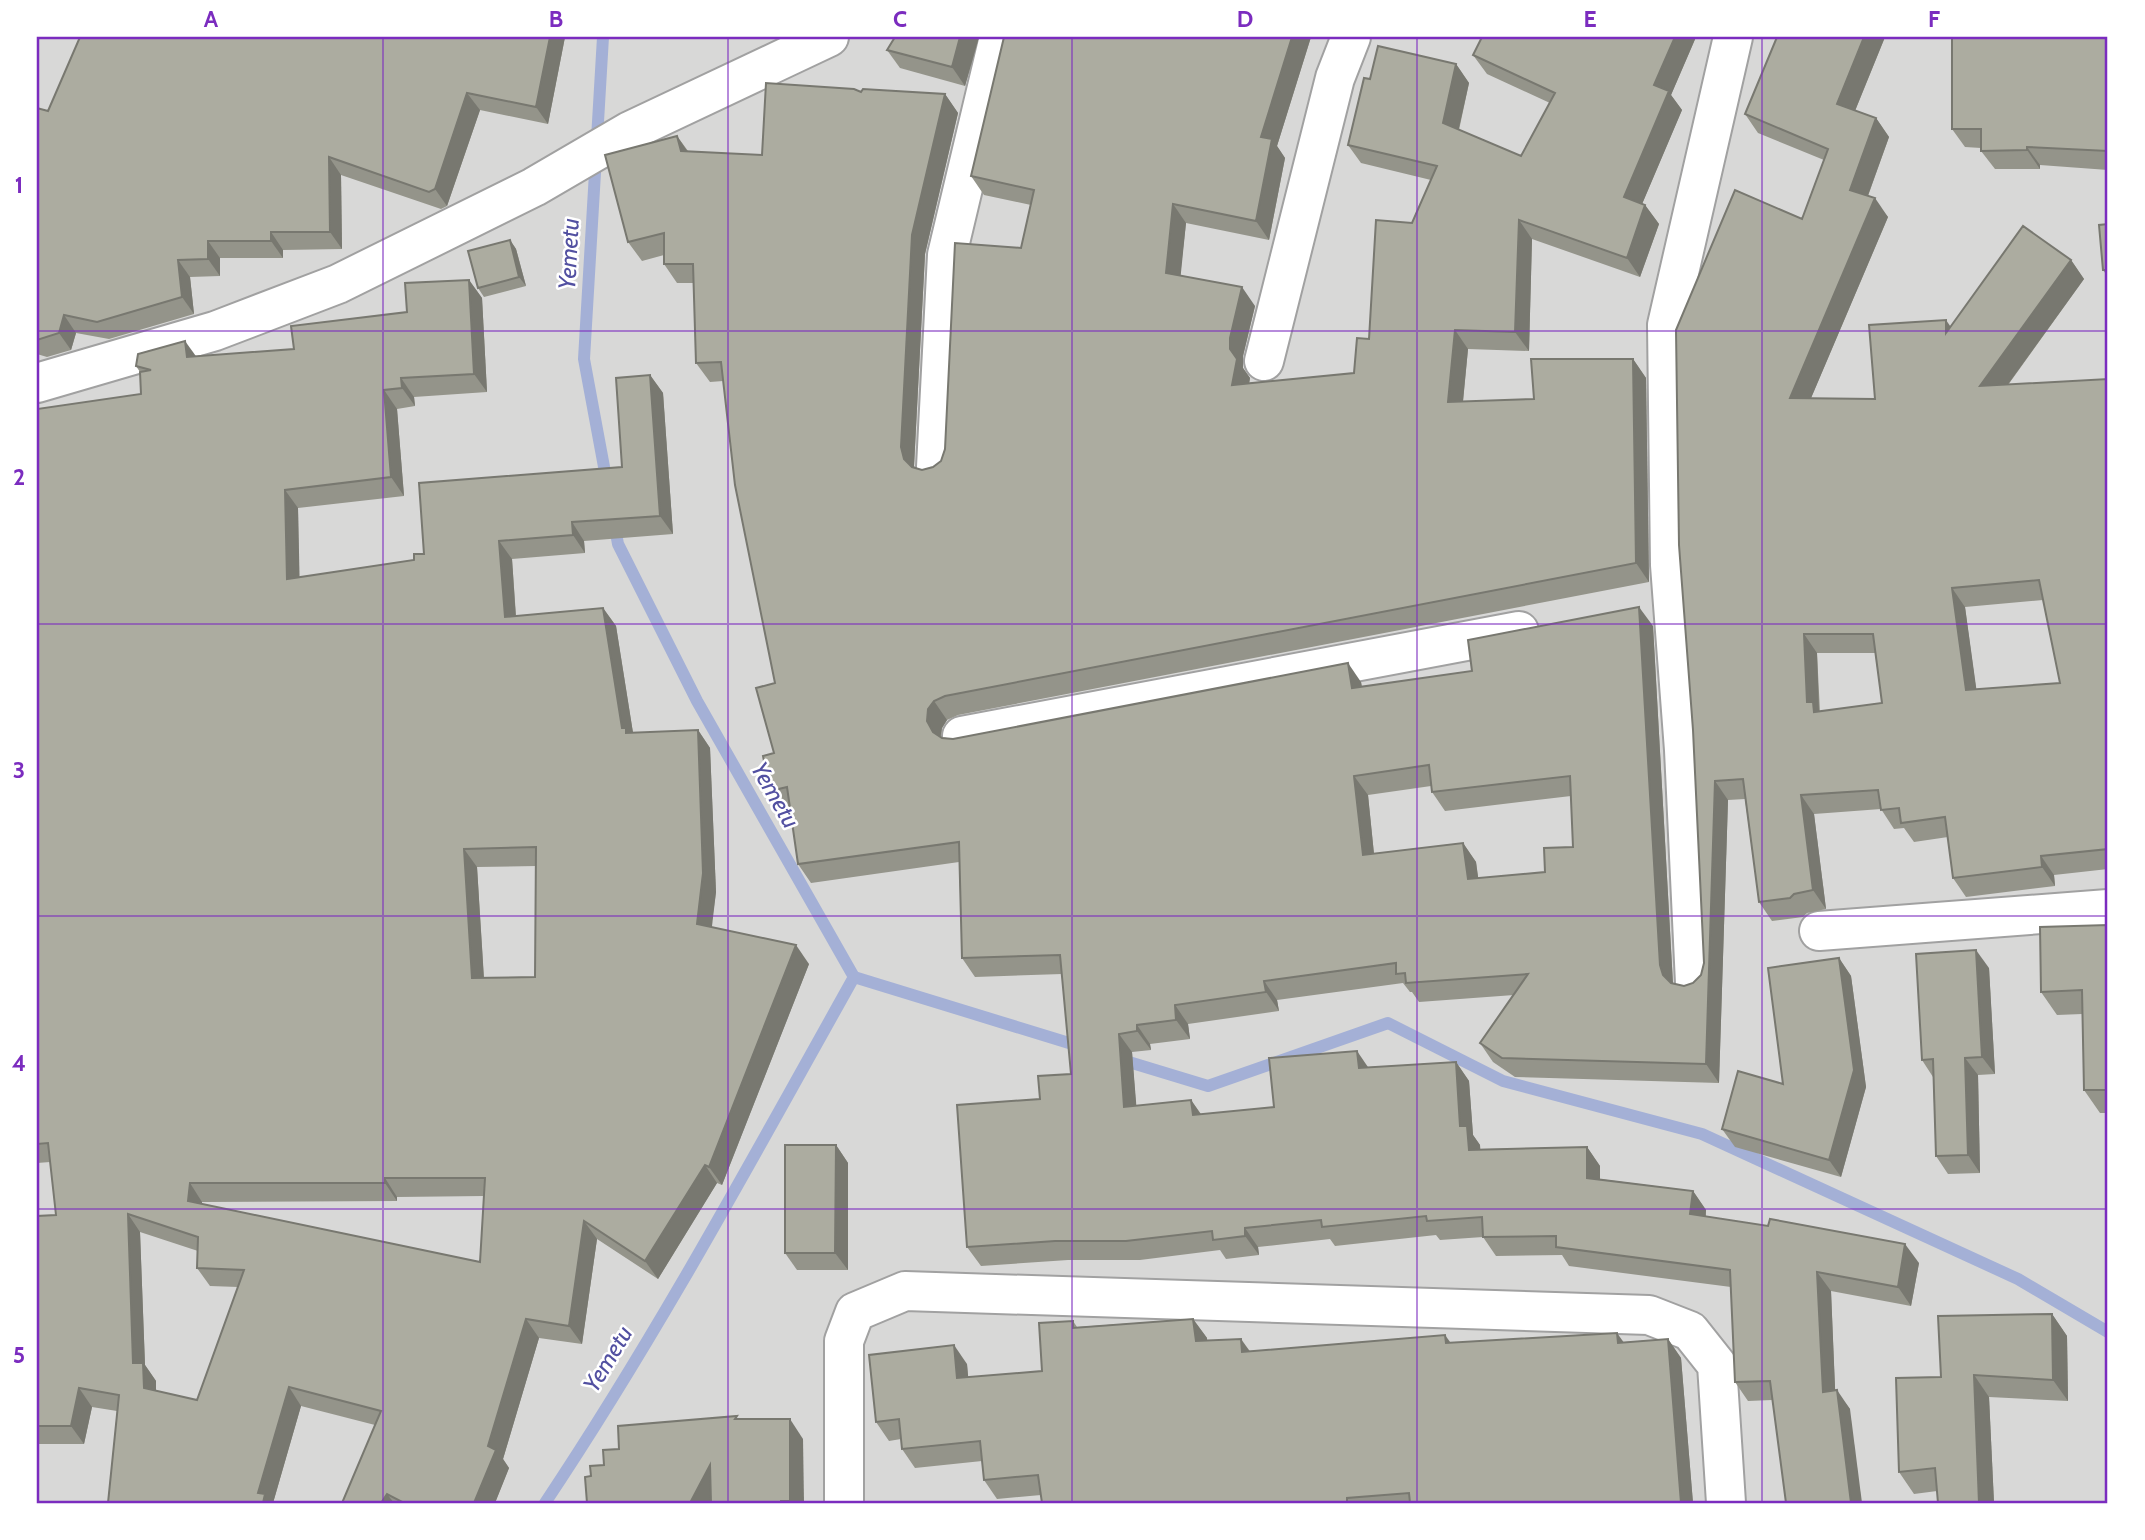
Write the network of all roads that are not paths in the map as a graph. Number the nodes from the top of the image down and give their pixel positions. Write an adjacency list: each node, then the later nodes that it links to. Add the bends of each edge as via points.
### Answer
1 (829, 37): 6 (street, via 630,131 534,187 338,285 215,331)
2 (999, 37): 7 (street, via 947,255)
3 (1351, 37): 5 (street, via 1335,78)
4 (1733, 37): 12 (street, via 1667,325 1657,603 1684,750)
5 (1264, 361)
6 (37, 383)
7 (936, 467)
8 (1560, 623): 9 (street)
9 (962, 736)
10 (2108, 909): 11 (street)
11 (1819, 931)
12 (1695, 983)
13 (844, 1503): 14 (street, via 844,1341 855,1311 905,1291 1649,1315 1690,1331 1717,1365)
14 (1726, 1503)

